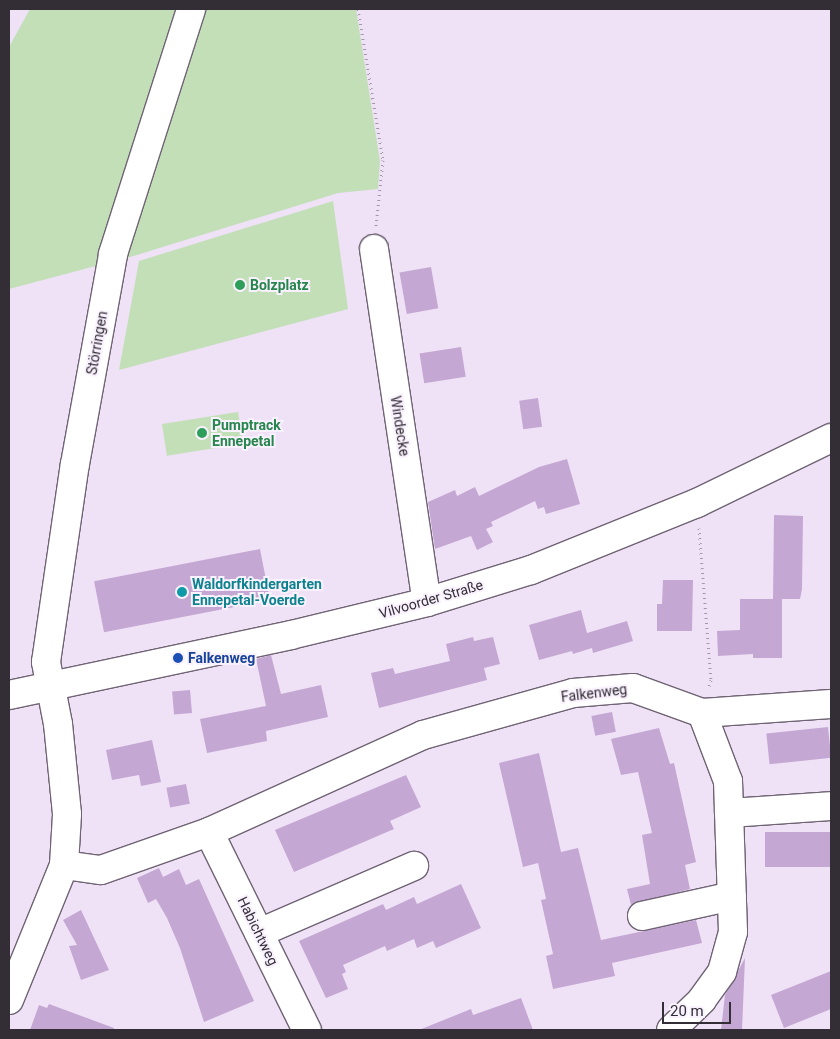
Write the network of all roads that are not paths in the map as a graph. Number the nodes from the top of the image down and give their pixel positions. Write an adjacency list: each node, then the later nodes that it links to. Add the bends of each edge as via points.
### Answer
1 (191, 9): 5 (street, Störringen, via 114,254 59,565 46,662)
2 (374, 249): 4 (street, Windecke)
3 (831, 438): 4 (street, Vilvoorder Straße, via 697,503 531,570)
4 (427, 602): 5 (street, Vilvoorder Straße)
5 (49, 687): 6 (street, Vilvoorder Straße); 12 (street, Störringen, via 58,724 67,814)
6 (9, 695)
7 (831, 704): 8 (street, Falkenweg)
8 (702, 714): 10 (street, via 728,781); 11 (street, Falkenweg, via 633,688 573,693 423,735)
9 (831, 806): 10 (street)
10 (729, 813): 14 (street)
11 (209, 832): 12 (street, Falkenweg, via 101,870); 16 (street, Habichtweg)
12 (64, 865): 17 (street, Störringen)
13 (414, 866): 16 (street)
14 (732, 896): 15 (street); 19 (street, via 733,932 722,972 702,1000)
15 (642, 916)
16 (259, 933): 18 (street, Habichtweg)
17 (9, 1000)
18 (307, 1030)
19 (671, 1030)

